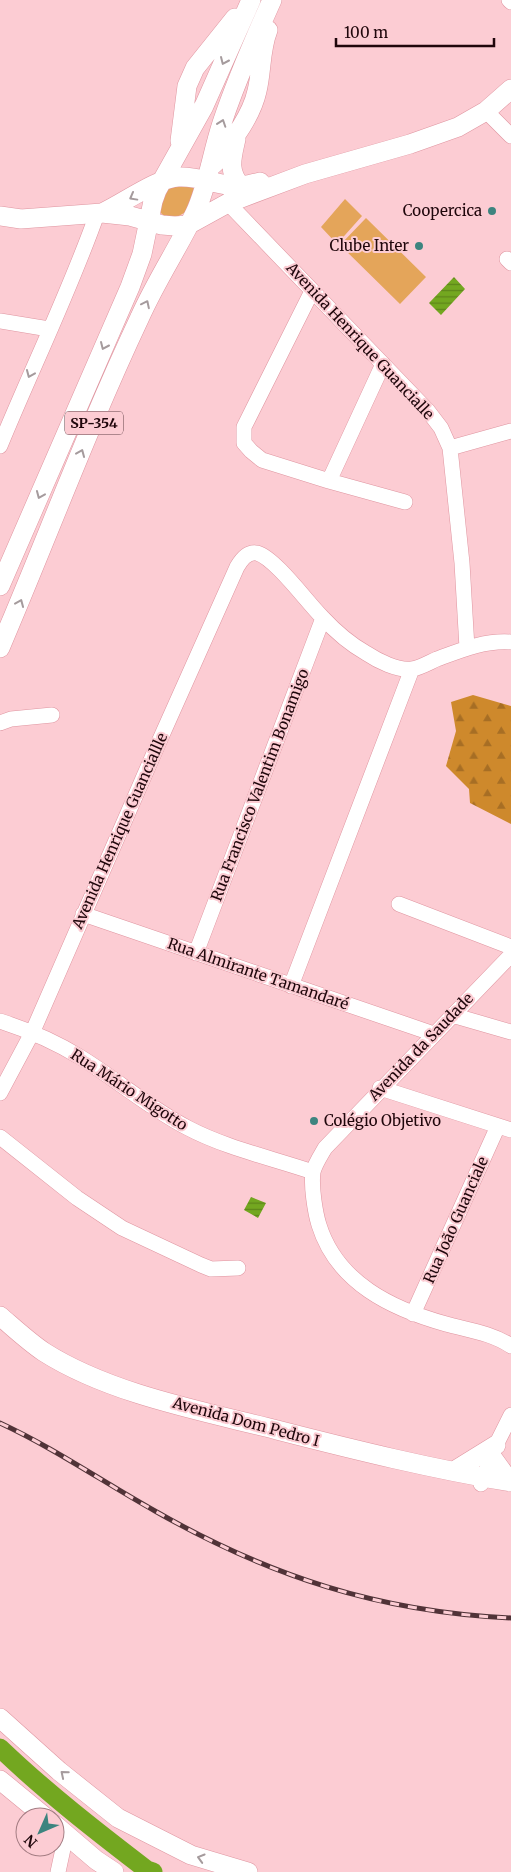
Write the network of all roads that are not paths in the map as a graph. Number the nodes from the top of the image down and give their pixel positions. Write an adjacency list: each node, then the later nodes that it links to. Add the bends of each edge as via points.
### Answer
1 (249, 0): 10 (main road, SP-354, one-way to 10, via 195,68 187,86 179,152)
2 (272, 0): 9 (main road, SP-354, one-way to 2, via 240,72)
3 (281, 0): 6 (main road, SP-354, via 265,39 257,94)
4 (511, 89): 5 (main road)
5 (486, 110): 7 (street); 8 (main road, via 458,127 410,144)
6 (238, 132): 9 (main road, SP-354); 11 (main road, via 231,171)
7 (511, 136)
8 (305, 174): 11 (main road); 12 (main road)
9 (208, 176): 10 (main road); 11 (main road, via 231,186); 12 (main road); 16 (main road, SP-354)
10 (163, 180): 13 (main road, one-way to 13); 15 (main road, SP-354, via 153,200)
11 (241, 186)
12 (228, 202): 16 (main road); 17 (street, Avenida Henrique Guancialle)
13 (99, 214): 14 (main road, via 21,219); 15 (main road); 19 (street)
14 (0, 216)
15 (149, 220): 16 (main road, via 162,225); 26 (main road, SP-354, one-way to 26, via 130,288)
16 (188, 225): 30 (main road, SP-354, one-way to 16, via 140,317)
17 (312, 291): 20 (street, Avenida Henrique Guancialle); 24 (street, via 244,427 243,435 250,451 262,460)
18 (0, 321): 19 (street)
19 (49, 329): 22 (street, one-way to 22)
20 (383, 364): 23 (street, Avenida Henrique Guancialle, via 428,411); 24 (street)
21 (511, 431): 23 (street)
22 (0, 444)
23 (450, 448): 27 (street, Avenida Henrique Guancialle)
24 (329, 482): 25 (street)
25 (405, 502)
26 (0, 586)
27 (465, 617): 31 (street, Avenida Henrique Guancialle); 32 (street, via 454,642)
28 (322, 618): 33 (street, via 367,654 393,666); 37 (street, Avenida Henrique Guanciallle, via 264,557 247,554 241,560); 39 (street, Rua Francisco Valentim Bonamigo)
29 (511, 642): 31 (street)
30 (0, 648)
31 (467, 648): 32 (street)
32 (430, 662): 33 (street)
33 (412, 669): 41 (street)
34 (52, 715): 35 (street)
35 (0, 723)
36 (399, 904): 38 (street)
37 (83, 914): 39 (street, Rua Almirante Tamandaré); 44 (street, Avenida Henrique Guanciallle)
38 (511, 947)
39 (196, 953): 41 (street, Rua Almirante Tamandaré)
40 (508, 961): 42 (street, Avenida da Saudade)
41 (291, 986): 46 (street, Rua Almirante Tamandaré)
42 (452, 1015): 45 (street); 46 (street, Avenida da Saudade)
43 (0, 1021): 44 (street, Rua Mário Migotto)
44 (33, 1031): 48 (street, Avenida Henrique Guanciallle); 51 (street, Rua Mário Migotto, via 79,1056 188,1128)
45 (511, 1032)
46 (434, 1034): 47 (street, Avenida da Saudade)
47 (380, 1088): 49 (street); 51 (street, Avenida da Saudade, via 324,1148)
48 (0, 1093)
49 (505, 1128): 53 (street, Rua João Guanciale)
50 (0, 1137): 52 (street, via 77,1198 122,1228 211,1269)
51 (313, 1172): 53 (street, Avenida da Saudade, via 315,1210 324,1240 340,1264 357,1284)
52 (238, 1268)
53 (413, 1314): 56 (street, Avenida da Saudade, via 498,1338)
54 (0, 1316): 59 (main road, Avenida Dom Pedro I, via 58,1360 130,1391 384,1457)
55 (0, 1326): 60 (main road, Avenida Dom Pedro I, via 51,1365 122,1395 377,1466)
56 (511, 1346)
57 (511, 1415): 58 (street)
58 (494, 1451): 59 (main road); 60 (street); 61 (main road)
59 (454, 1471): 60 (main road, Avenida Dom Pedro I)
60 (482, 1481): 61 (main road, Avenida Dom Pedro I)
61 (511, 1485)
62 (0, 1718): 69 (main road, one-way to 62, via 191,1855 118,1818)
63 (0, 1780): 64 (main road)
64 (33, 1807)
65 (65, 1833): 68 (main road)
66 (59, 1857): 67 (street)
67 (58, 1872)
68 (114, 1872)
69 (248, 1872)

